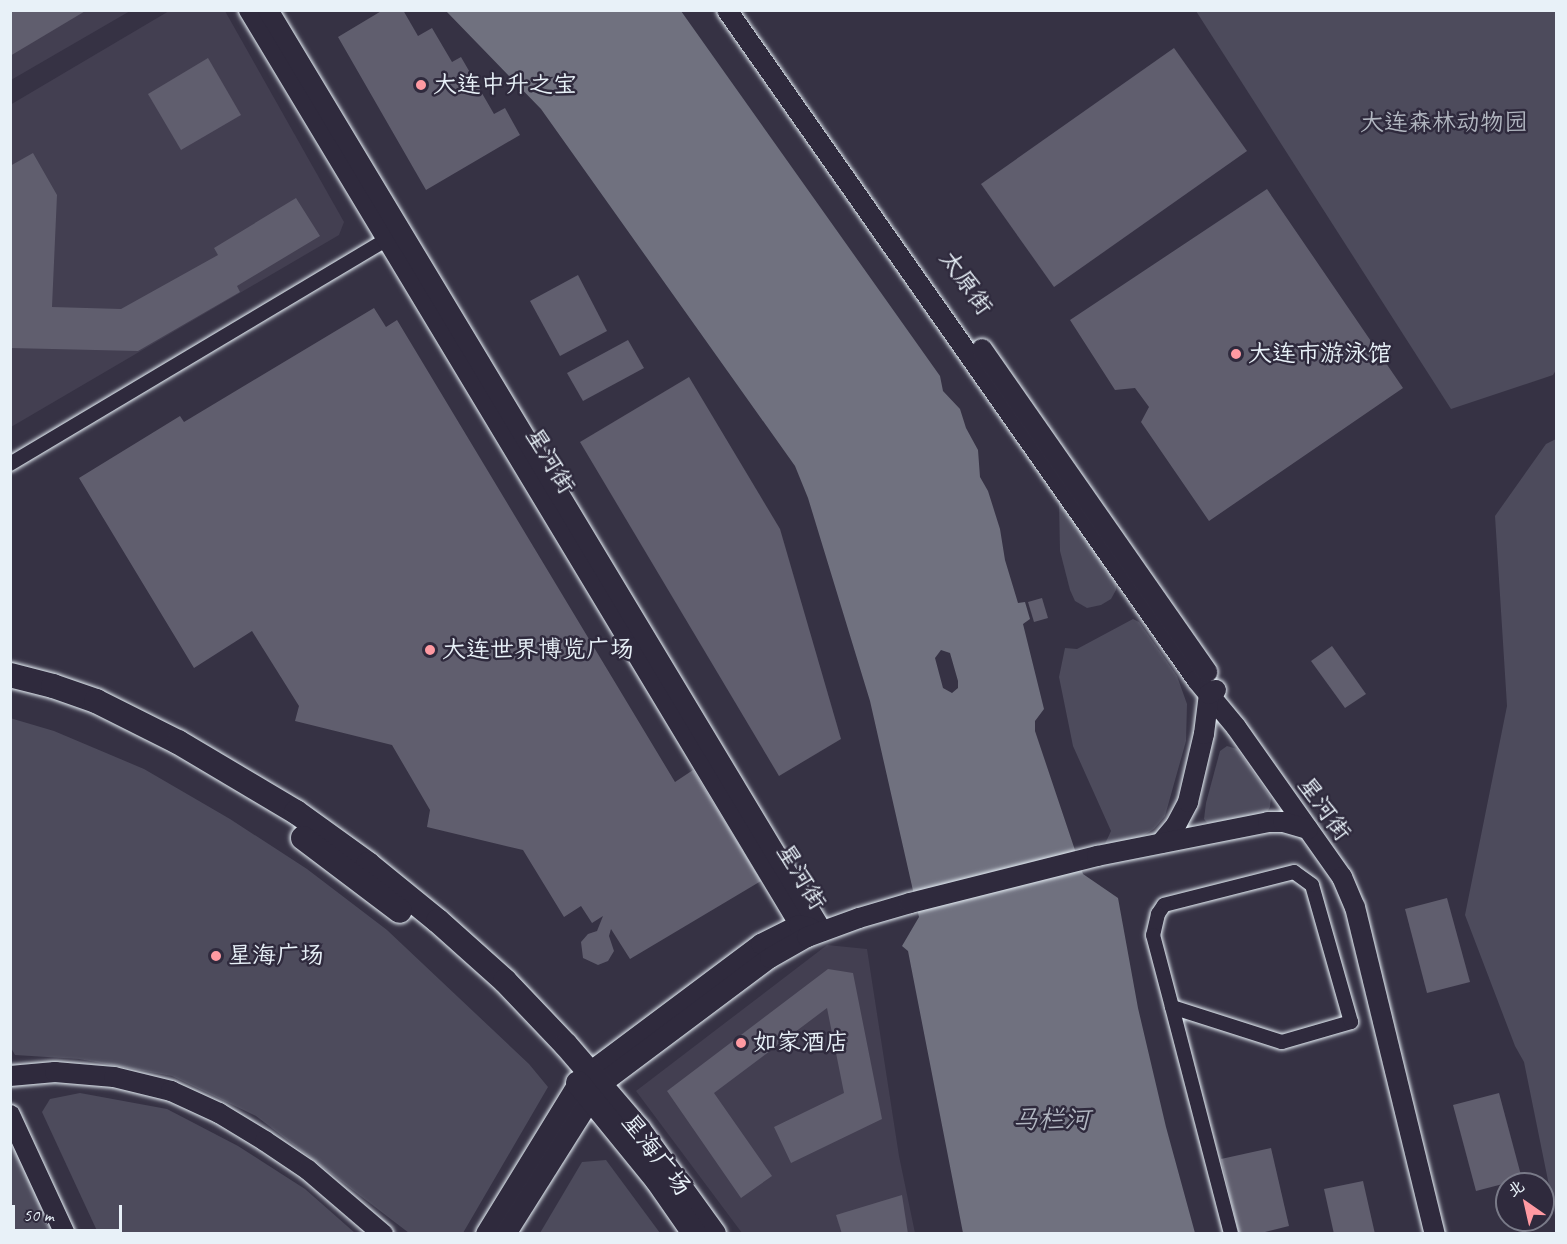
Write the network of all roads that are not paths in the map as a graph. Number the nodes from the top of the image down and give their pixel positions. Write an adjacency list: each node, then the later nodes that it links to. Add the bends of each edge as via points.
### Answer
1 (249, 10): 5 (street, 星河街)
2 (268, 10): 5 (street, 星河街)
3 (728, 10): 7 (street, 太原街)
4 (744, 10): 8 (street, 太原街)
5 (394, 235): 6 (street); 14 (street, 星河街)
6 (10, 464)
7 (1050, 470): 10 (street, 星河街)
8 (1147, 584): 10 (street, 星河街)
9 (10, 675): 17 (highway, 星海广场, via 96,701 178,742 296,812 368,864 505,981)
10 (1214, 691): 12 (street, 星河街); 13 (street, via 1188,802); 27 (street, 星河街, via 1350,872 1366,905)
11 (10, 692): 17 (highway, 星海广场, via 48,701 121,731 289,828 429,934)
12 (1308, 829): 13 (street, via 1268,822); 26 (street, 星河街, via 1342,877 1353,900)
13 (1161, 843): 14 (street)
14 (810, 931): 17 (street)
15 (1172, 1007): 15 (street, via 1281,1042 1351,1022 1312,885 1294,872 1164,905 1153,935); 25 (street)
16 (10, 1076): 20 (street, via 55,1072 114,1077 171,1091 265,1140 308,1170)
17 (590, 1085): 21 (street); 22 (street); 23 (highway, 星海广场); 24 (highway, 星海广场, via 671,1171)
18 (10, 1115): 19 (street)
19 (65, 1233)
20 (383, 1233)
21 (486, 1233)
22 (506, 1233)
23 (694, 1233)
24 (714, 1233)
25 (1232, 1233)
26 (1435, 1233)
27 (1445, 1233)

